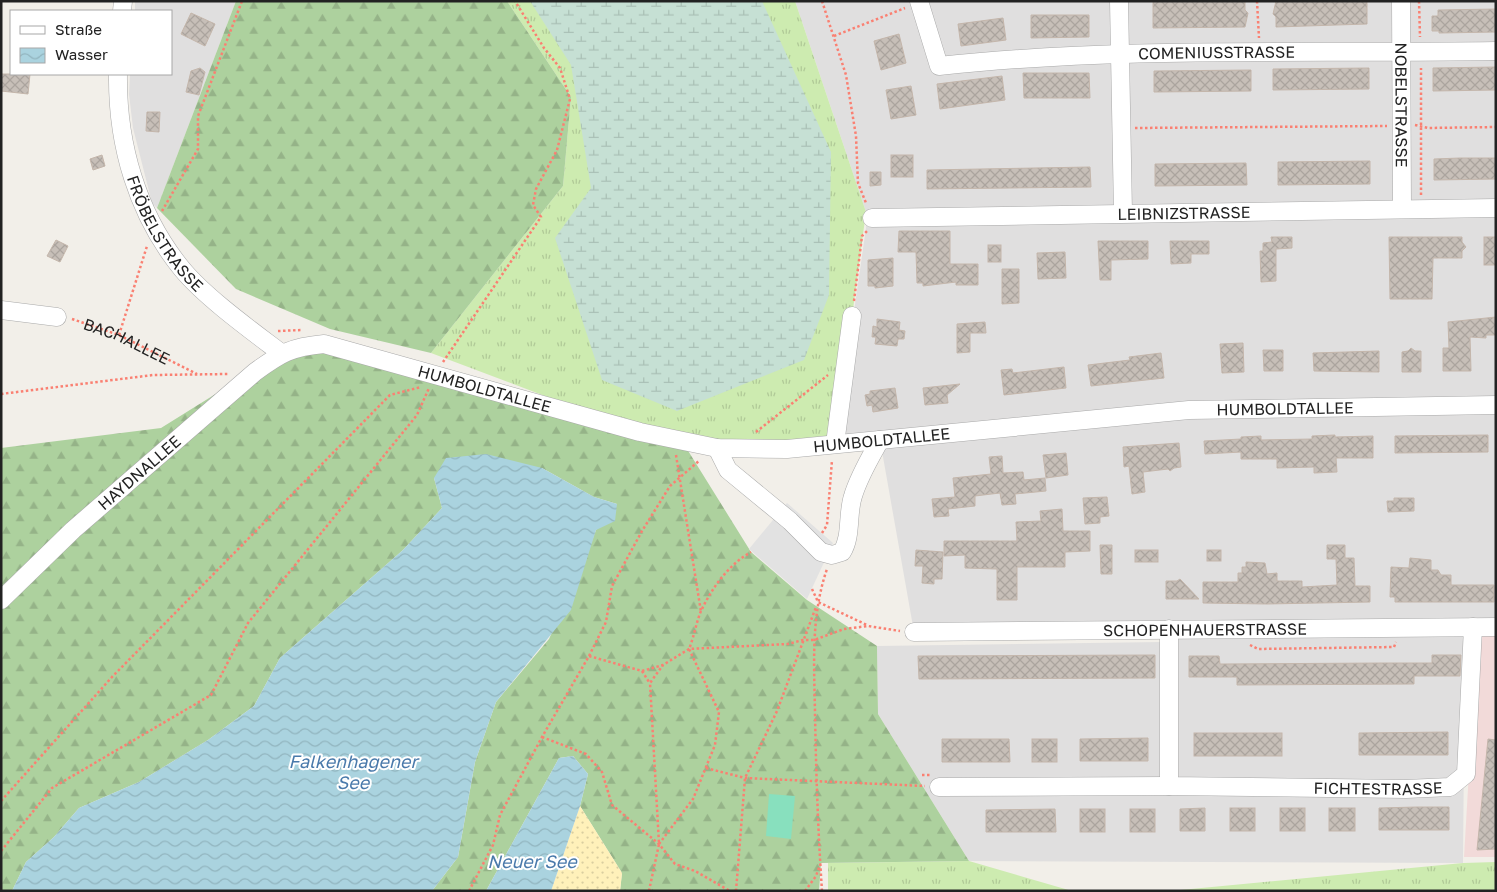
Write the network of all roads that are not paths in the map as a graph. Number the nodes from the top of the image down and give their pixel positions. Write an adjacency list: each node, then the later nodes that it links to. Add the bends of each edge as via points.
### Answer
1 (1119, 1): 6 (street)
2 (1401, 1): 5 (street, NOBELSTRASSE)
3 (919, 2): 6 (street, COMENIUSSTRASSE, via 939,66 1015,57)
4 (1496, 51): 5 (street, COMENIUSSTRASSE)
5 (1402, 53): 6 (street, COMENIUSSTRASSE); 8 (street, NOBELSTRASSE)
6 (1122, 54): 10 (street)
7 (118, 75): 15 (street, FRÖBELSTRASSE, via 123,137 131,170 153,228 183,270)
8 (1402, 208): 9 (street, LEIBNIZSTRASSE); 10 (street, LEIBNIZSTRASSE)
9 (1496, 208)
10 (1123, 213): 11 (street, LEIBNIZSTRASSE)
11 (872, 218)
12 (1, 310): 14 (street)
13 (852, 316): 18 (street)
14 (57, 317)
15 (281, 353): 19 (street, HUMBOLDTALLEE, via 324,344 640,432); 20 (street, HAYDNALLEE, via 73,530)
16 (1496, 405): 17 (street, HUMBOLDTALLEE, via 1188,410)
17 (880, 440): 18 (street, HUMBOLDTALLEE); 19 (street, via 853,496 847,543 842,552 832,555 821,552 790,521 728,470)
18 (835, 444): 19 (street, HUMBOLDTALLEE)
19 (717, 448)
20 (1, 600)
21 (1496, 627): 22 (street, SCHOPENHAUERSTRASSE)
22 (1473, 628): 23 (street, SCHOPENHAUERSTRASSE); 26 (street, FICHTESTRASSE, via 1466,774 1450,787)
23 (1169, 629): 24 (street, SCHOPENHAUERSTRASSE); 26 (street)
24 (914, 632)
25 (939, 786): 26 (street, FICHTESTRASSE)
26 (1170, 786)

